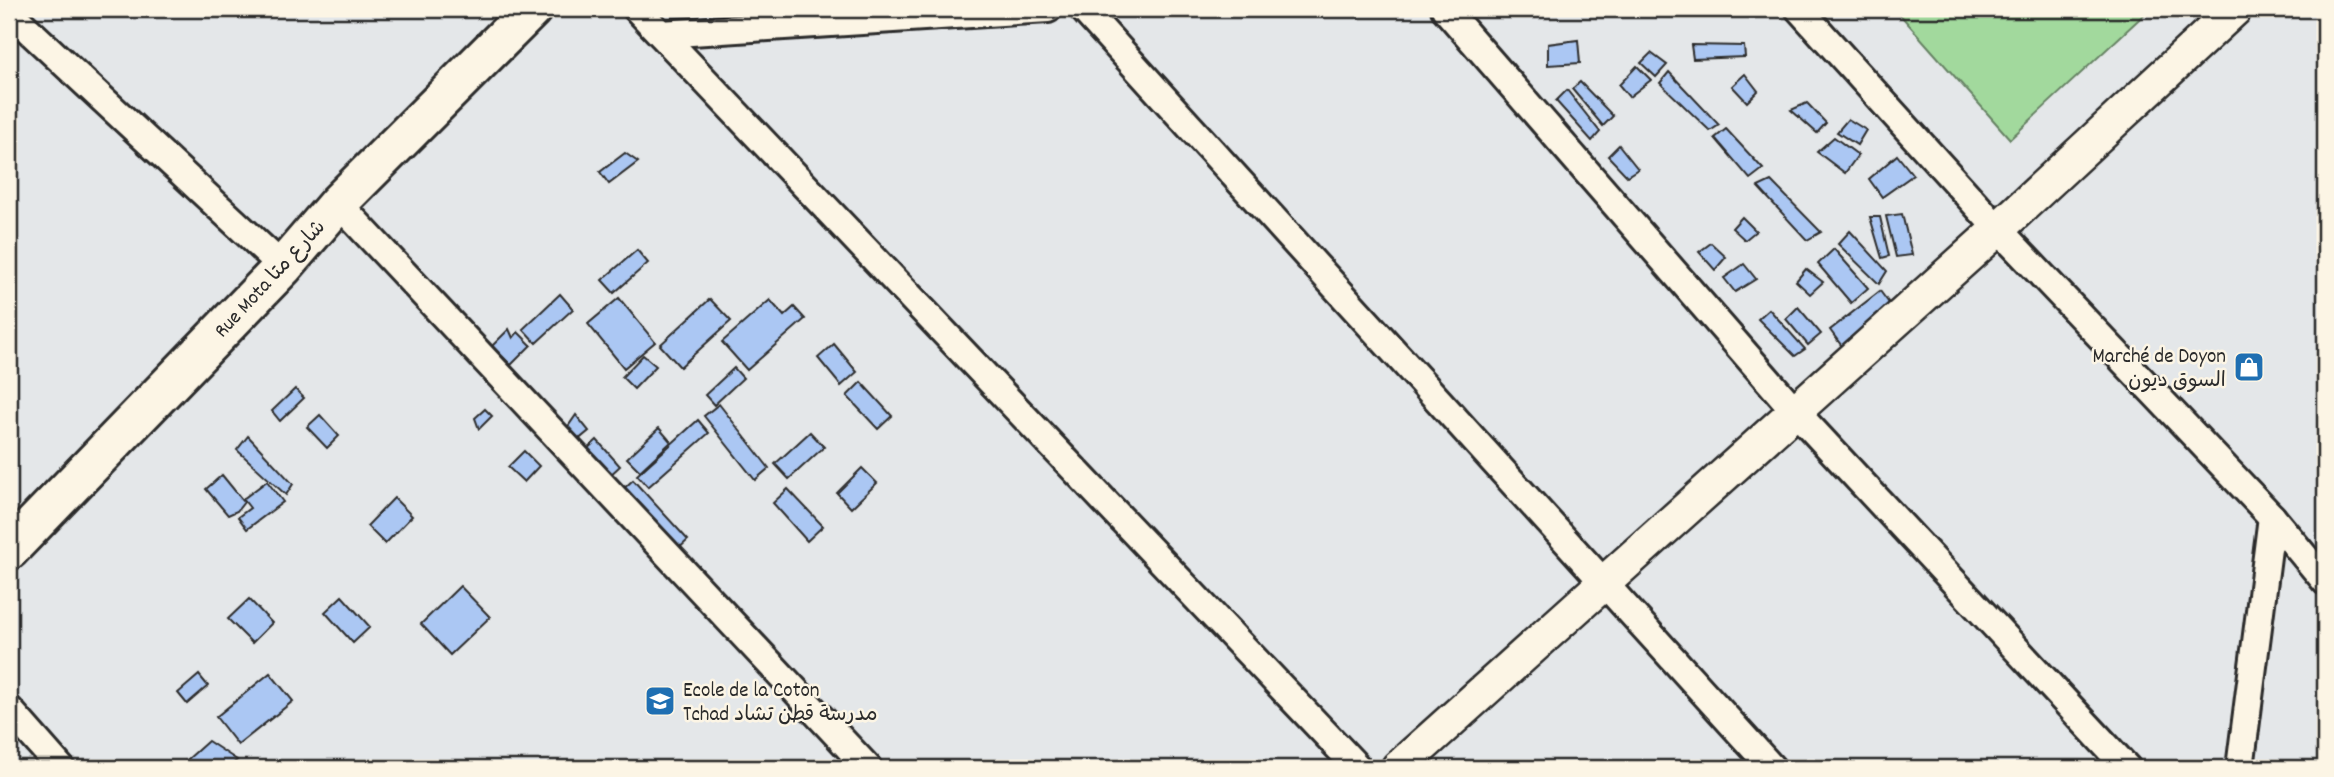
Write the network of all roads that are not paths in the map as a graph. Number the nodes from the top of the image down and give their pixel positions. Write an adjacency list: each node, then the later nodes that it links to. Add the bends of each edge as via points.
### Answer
1 (533, 9): 10 (highway, Rue Mota شارع متا)
2 (637, 9): 9 (street)
3 (1048, 9): 9 (street)
4 (1083, 9): 17 (street)
5 (1445, 9): 13 (street)
6 (1799, 9): 11 (street)
7 (2235, 9): 11 (street)
8 (9, 12): 12 (street)
9 (661, 34): 21 (street)
10 (338, 203): 12 (highway, Rue Mota شارع متا); 20 (street)
11 (1998, 229): 13 (street); 14 (street)
12 (283, 267): 15 (highway, Rue Mota شارع متا)
13 (1795, 411): 17 (street); 24 (street)
14 (2272, 517): 16 (street); 25 (street)
15 (9, 550)
16 (2325, 580)
17 (1605, 583): 22 (street); 23 (street)
18 (9, 709): 19 (street)
19 (61, 768)
20 (868, 768)
21 (1358, 768)
22 (1398, 768)
23 (1772, 768)
24 (2127, 768)
25 (2240, 768)

